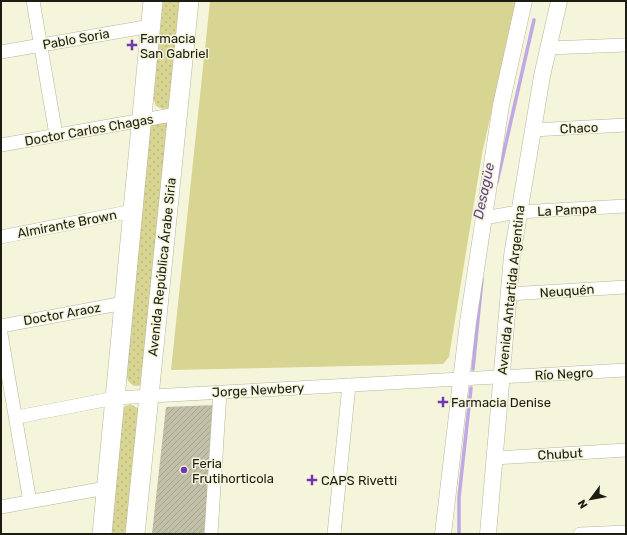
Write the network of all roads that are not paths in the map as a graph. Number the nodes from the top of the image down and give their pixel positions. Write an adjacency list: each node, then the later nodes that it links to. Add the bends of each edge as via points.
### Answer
1 (33, 1): 7 (street)
2 (153, 1): 6 (main road)
3 (189, 1): 11 (main road, Avenida República Árabe Siria)
4 (524, 1): 20 (street, via 501,105)
5 (559, 1): 9 (street, Avenida Antartida Argentina)
6 (150, 26): 7 (street, Pablo Soria); 12 (main road)
7 (40, 45): 10 (street, Pablo Soria); 15 (street)
8 (626, 45): 9 (street)
9 (548, 48): 14 (street, Avenida Antartida Argentina)
10 (1, 52)
11 (178, 114): 12 (street, Doctor Carlos Chagas); 32 (main road, Avenida República Árabe Siria)
12 (142, 120): 15 (street, Doctor Carlos Chagas); 18 (main road)
13 (626, 125): 14 (street, Chaco)
14 (532, 130): 19 (street, Avenida Antartida Argentina)
15 (56, 135): 16 (street, Doctor Carlos Chagas)
16 (1, 145)
17 (626, 206): 19 (street, La Pampa)
18 (133, 211): 21 (street, Almirante Brown); 24 (main road)
19 (518, 212): 20 (street, La Pampa); 23 (street, Avenida Antartida Argentina)
20 (484, 218): 29 (street)
21 (1, 237)
22 (626, 287): 23 (street, Neuquén)
23 (508, 294): 28 (street, Avenida Antartida Argentina)
24 (124, 303): 25 (street, Doctor Araoz); 33 (main road)
25 (1, 326)
26 (1, 334): 34 (street)
27 (626, 370): 28 (street, Río Negro)
28 (501, 377): 29 (street, Jorge Newbery); 36 (street, Avenida Antartida Argentina)
29 (461, 379): 30 (street, Jorge Newbery); 45 (street)
30 (350, 385): 31 (street, Jorge Newbery); 44 (street)
31 (220, 392): 32 (street, Jorge Newbery); 43 (street)
32 (149, 395): 33 (street, Jorge Newbery); 42 (main road, Avenida República Árabe Siria)
33 (115, 398): 34 (street, Jorge Newbery); 37 (main road)
34 (17, 417): 38 (street)
35 (626, 450): 36 (street, Chubut)
36 (495, 458): 46 (street, Avenida Antartida Argentina)
37 (106, 488): 38 (street); 41 (main road)
38 (30, 502): 39 (street)
39 (1, 507)
40 (626, 532): 47 (street)
41 (102, 534)
42 (135, 534)
43 (211, 534)
44 (334, 534)
45 (443, 534)
46 (488, 534)
47 (580, 534)

